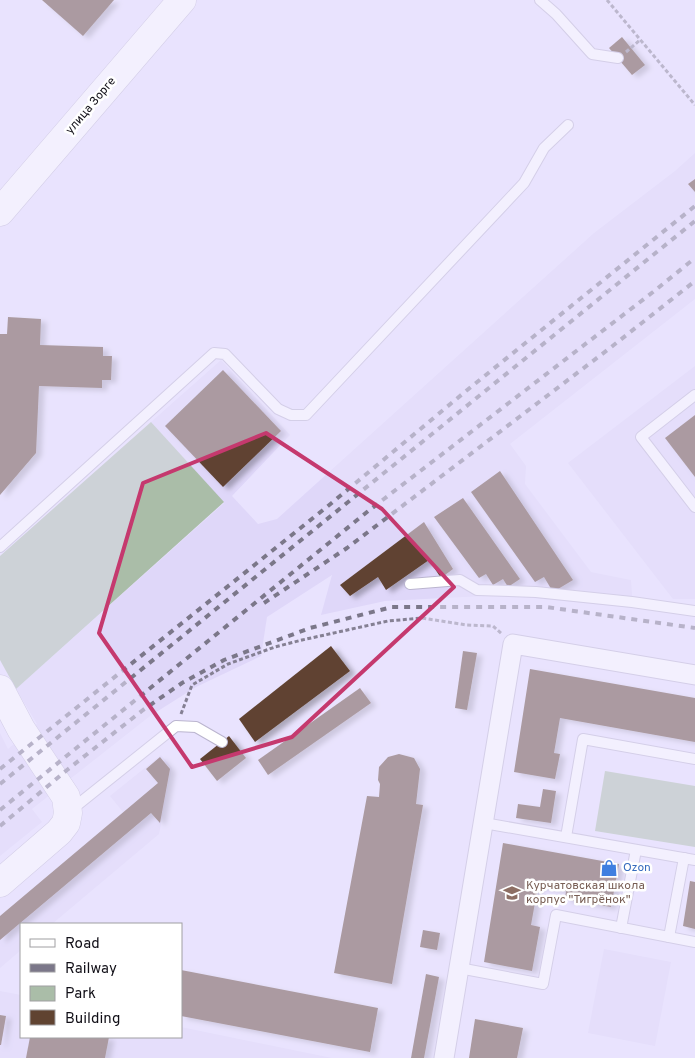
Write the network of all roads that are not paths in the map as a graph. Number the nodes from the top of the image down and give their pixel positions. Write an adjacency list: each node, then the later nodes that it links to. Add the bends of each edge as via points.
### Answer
1 (182, 0): 5 (street, улица Зорге)
2 (540, 0): 3 (lane, via 592,54)
3 (618, 58)
4 (568, 125): 8 (lane, via 544,148 524,183 306,415 291,415 278,409 225,354 214,353)
5 (0, 212)
6 (695, 395): 7 (lane, via 642,437)
7 (695, 507)
8 (0, 547)
9 (410, 584): 10 (lane, via 460,580 477,590 528,591)
10 (695, 610)
11 (695, 675): 16 (street, via 513,644)
12 (0, 689): 15 (street, via 21,729 66,797)
13 (222, 742): 15 (lane, via 196,727 176,726)
14 (695, 758): 17 (lane, via 583,739)
15 (68, 813): 21 (street, via 59,832)
16 (484, 823): 17 (lane); 25 (street)
17 (566, 837): 18 (lane)
18 (636, 850): 19 (lane); 22 (lane)
19 (684, 858): 20 (lane); 23 (lane)
20 (695, 860)
21 (0, 883)
22 (622, 928): 23 (lane); 25 (lane, via 556,915 543,984)
23 (669, 937): 24 (lane)
24 (695, 942)
25 (459, 968): 26 (street)
26 (444, 1058)

